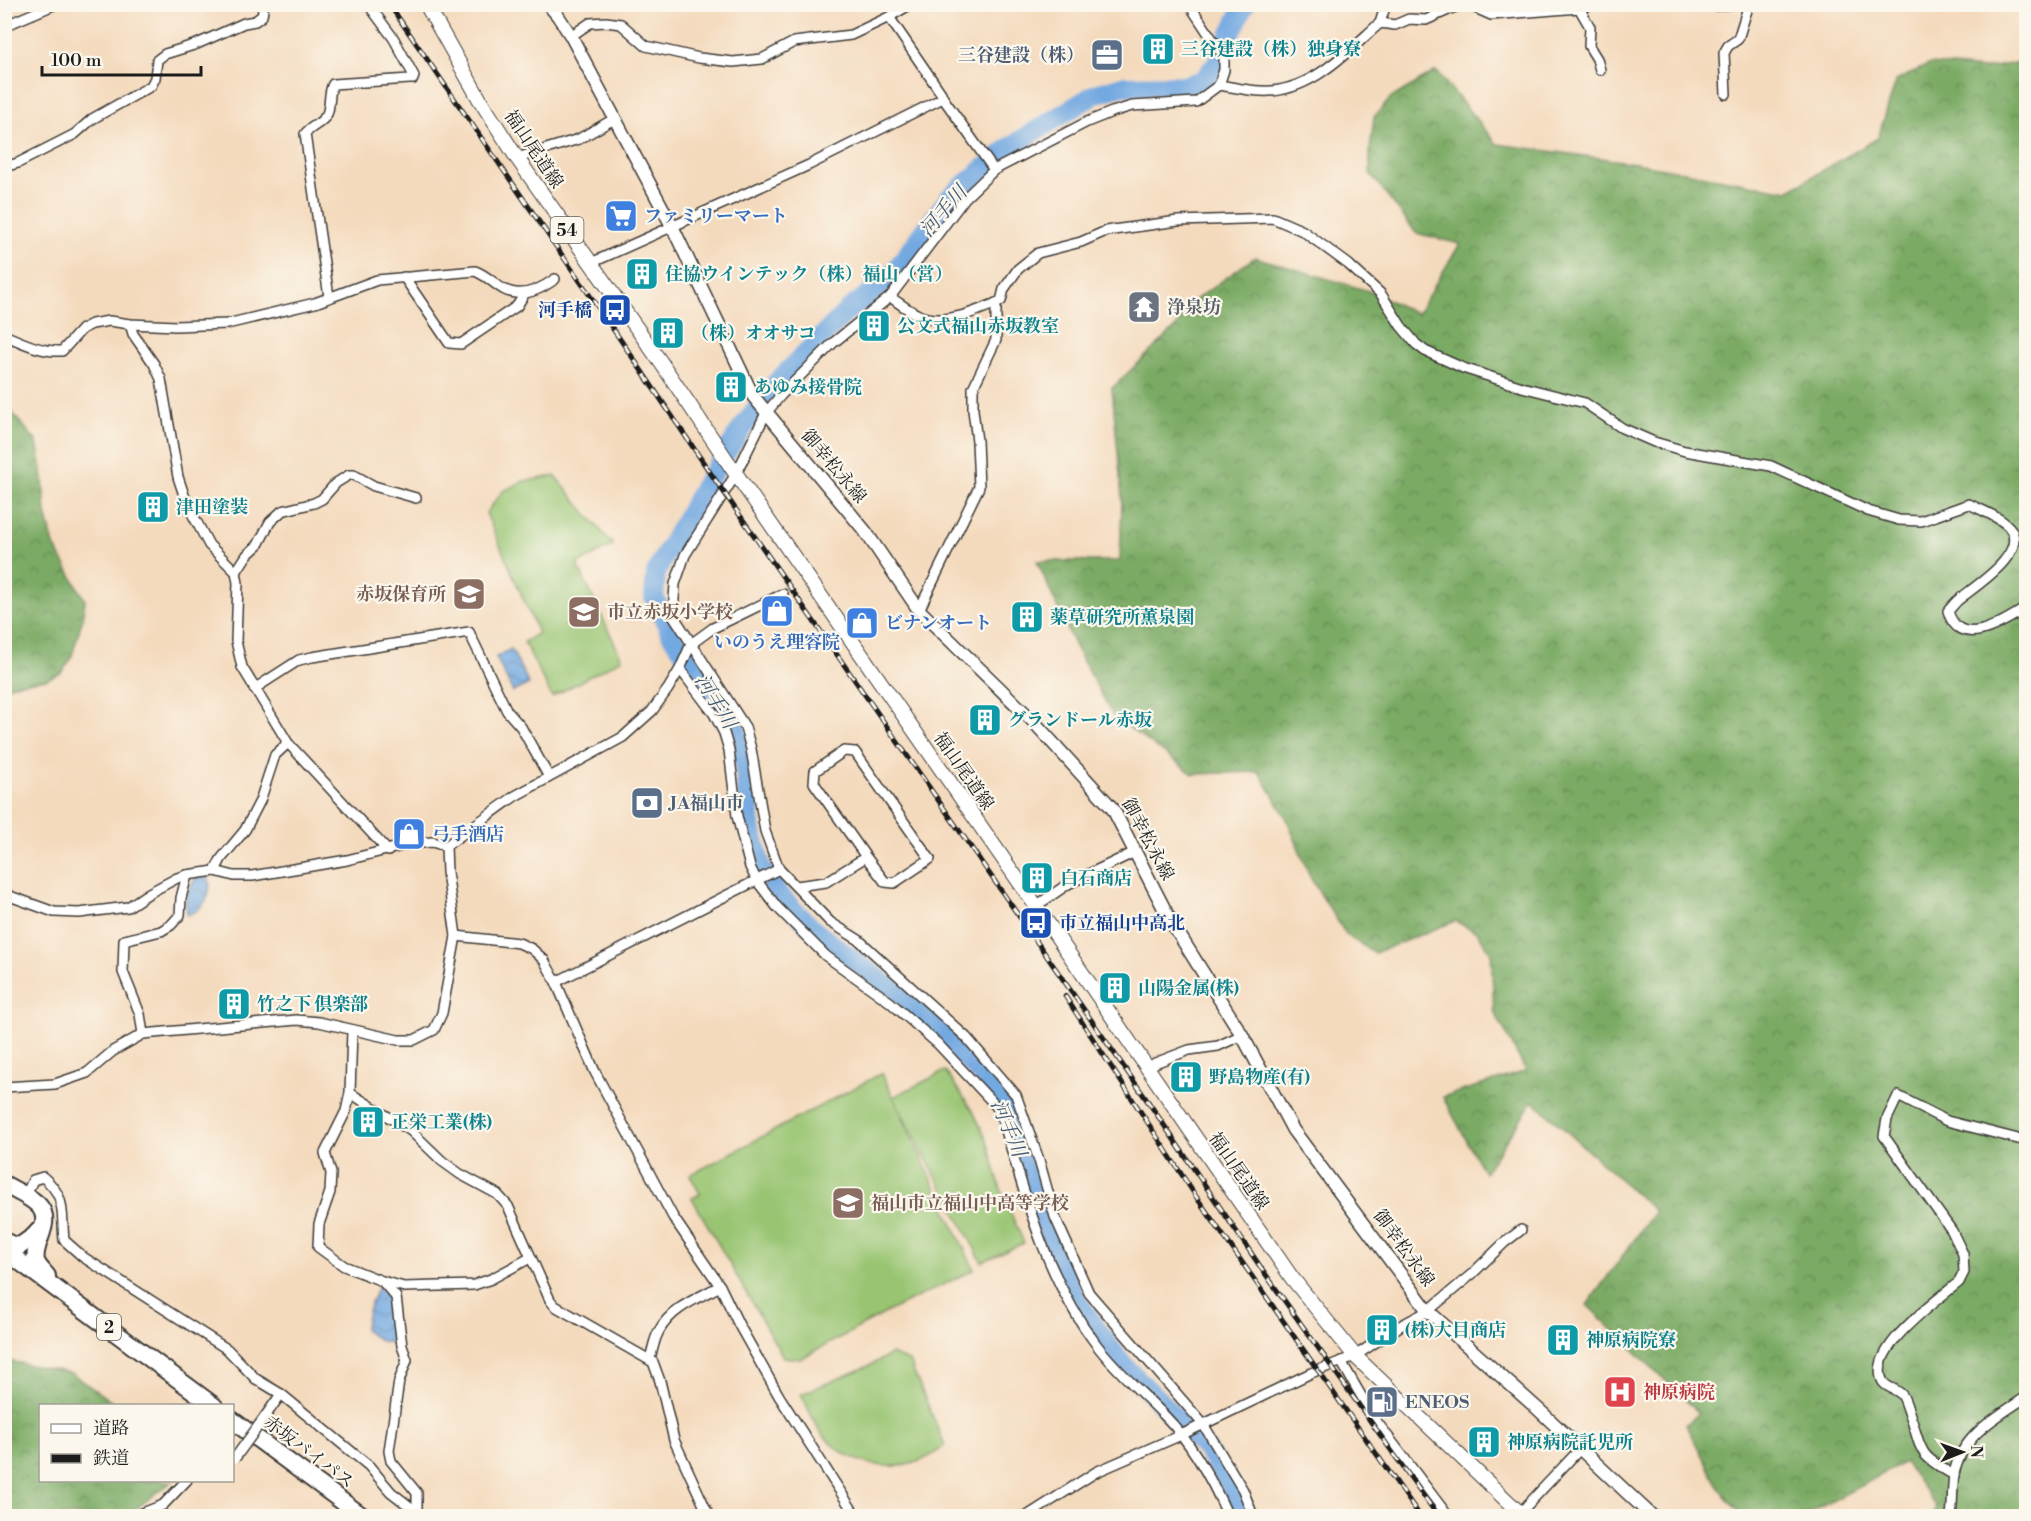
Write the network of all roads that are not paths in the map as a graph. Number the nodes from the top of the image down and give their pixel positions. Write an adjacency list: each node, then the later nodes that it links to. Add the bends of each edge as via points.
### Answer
1 (56, 4): 18 (street)
2 (264, 4): 26 (street, via 262,16 255,21 165,54 157,60 151,86 92,119 75,134)
3 (368, 4): 33 (street, via 394,39 414,76 333,84 326,116 305,134)
4 (426, 4): 25 (main road, 福山尾道線 / 54)
5 (548, 4): 19 (main road, 御幸松永線)
6 (911, 4): 16 (street)
7 (1189, 4): 21 (street, via 1224,57)
8 (1386, 4): 17 (street)
9 (1462, 4): 17 (street, via 1426,20)
10 (1466, 4): 15 (street, via 1491,15)
11 (1593, 4): 15 (street)
12 (1703, 4): 13 (street)
13 (1731, 4)
14 (1749, 4): 22 (street, via 1738,39 1724,52)
15 (1579, 8): 20 (street, via 1590,27 1589,46)
16 (890, 17): 19 (street, via 851,35 794,42 762,59 733,62 646,46 621,24 590,23); 23 (street)
17 (1380, 23): 21 (street, via 1334,63 1282,90 1262,92)
18 (4, 27)
19 (571, 36): 24 (main road, 御幸松永線)
20 (1600, 70)
21 (1219, 85): 27 (street, via 1196,102 1132,106 1112,112)
22 (1726, 94)
23 (943, 99): 27 (street); 28 (street)
24 (614, 119): 25 (street, via 579,140); 28 (main road, 御幸松永線)
25 (517, 158): 29 (main road, 福山尾道線 / 54)
26 (4, 167)
27 (992, 169): 34 (street, via 965,198)
28 (672, 226): 29 (street); 38 (main road, 御幸松永線)
29 (591, 263): 39 (main road, 福山尾道線 / 54)
30 (404, 277): 32 (street, via 475,271 504,290); 32 (street, via 453,344 460,344 517,306); 33 (street, via 377,280)
31 (555, 279): 32 (street)
32 (525, 293)
33 (329, 297): 36 (street, via 228,324)
34 (890, 297): 35 (street, via 927,319 973,313); 38 (street, via 833,343)
35 (996, 303): 43 (street, via 1001,302 1004,289 1018,269 1038,253 1107,231 1178,221 1273,218 1303,231 1348,264 1381,294 1416,344 1463,368 1585,403 1622,428 1654,442 1771,466 1869,511 1899,520 1921,521 1969,504 1979,509 2008,525 2014,532 2014,546 1983,584 1956,601 1948,611 1950,619 1963,631 1986,630); 44 (street, via 996,340 973,388 979,487)
36 (130, 324): 37 (street, via 92,324 62,351 50,352); 41 (street, via 160,379 178,477 187,504 209,545)
37 (4, 335)
38 (765, 411): 39 (street); 44 (main road, 御幸松永線, via 865,531)
39 (733, 471): 45 (street, via 685,555 675,584 673,615); 60 (main road, 福山尾道線 / 54)
40 (416, 498): 41 (street, via 349,475 322,499 282,511)
41 (236, 572): 47 (street, via 236,641 242,667)
42 (783, 594): 45 (street, via 713,628)
43 (2026, 608)
44 (919, 610): 52 (main road, 御幸松永線, via 1095,787 1113,809)
45 (691, 646): 46 (street); 54 (street, via 745,727 765,831)
46 (681, 667): 49 (street, via 652,711 623,737); 57 (street, via 724,733 737,816 750,867)
47 (254, 689): 48 (street); 49 (street, via 299,660 469,632 507,711 521,727)
48 (288, 743): 51 (street); 55 (street, via 275,754 260,801 245,830)
49 (549, 777): 50 (street, via 515,796)
50 (446, 846): 51 (street, via 432,842); 61 (street)
51 (388, 851): 55 (street, via 252,876)
52 (1135, 852): 60 (street, via 1068,884); 65 (main road, 御幸松永線, via 1170,920)
53 (866, 857): 53 (street, via 814,783 815,771 844,751 855,753 930,859 894,884 885,882); 58 (street, via 826,882)
54 (777, 870): 57 (street); 58 (street)
55 (215, 871): 56 (street)
56 (187, 876): 59 (street, via 128,907 79,913 54,912); 64 (street, via 180,915 171,925 124,940 123,972 140,1014)
57 (759, 880): 62 (street); 92 (street, via 777,907 826,956 922,1030 996,1106 1030,1214 1080,1321 1112,1365)
58 (796, 886): 90 (street, via 830,922 859,940 966,1036 1016,1095 1054,1217 1089,1293)
59 (4, 894)
60 (1036, 906): 66 (main road, 福山尾道線 / 54)
61 (456, 936): 62 (street, via 519,943 544,960); 63 (street, via 442,1013 434,1030 406,1040)
62 (556, 982): 79 (street, via 601,1083 673,1216)
63 (352, 1030): 64 (street, via 297,1020); 68 (street)
64 (143, 1034): 67 (street, via 113,1051 87,1073 56,1084)
65 (1242, 1035): 66 (street, via 1218,1046 1189,1050); 81 (main road, 御幸松永線, via 1293,1130)
66 (1148, 1069): 82 (main road, 福山尾道線 / 54, via 1292,1278)
67 (4, 1087)
68 (350, 1093): 76 (street, via 411,1131 460,1174 497,1194 508,1206); 78 (street, via 346,1111 325,1153 331,1173 330,1192 318,1247 344,1266)
69 (2026, 1141): 95 (street, via 1947,1121 1898,1096 1887,1119 1884,1136 1952,1231 1963,1254 1964,1272 1959,1282 1889,1346 1881,1373 1884,1383 1902,1395 1924,1455)
70 (4, 1184): 71 (highway)
71 (25, 1197): 72 (highway, via 41,1208); 85 (street, via 33,1180 43,1177 55,1187 63,1209 63,1240 83,1257 227,1349 256,1378)
72 (43, 1226): 74 (highway, via 20,1246); 80 (highway, via 35,1252 37,1263)
73 (1521, 1230): 81 (street)
74 (4, 1241)
75 (4, 1250): 80 (highway, 2)
76 (530, 1258): 78 (street, via 474,1285 404,1287); 83 (street, via 555,1306)
77 (8, 1260): 87 (highway, 2)
78 (382, 1281): 98 (street, via 396,1297 407,1360 399,1382 389,1451 391,1461 417,1493)
79 (720, 1286): 83 (street, via 669,1317 658,1332); 104 (street, via 778,1396)
80 (57, 1289): 88 (highway, 2)
81 (1428, 1311): 82 (street); 93 (main road, 御幸松永線)
82 (1355, 1356): 84 (street); 99 (main road, 福山尾道線 / 54)
83 (650, 1358): 97 (street, via 674,1440)
84 (1341, 1361): 90 (street); 108 (street, via 1374,1418)
85 (281, 1394): 94 (street, bridge); 98 (street, via 369,1466 391,1492)
86 (2026, 1397): 95 (street, via 1974,1433)
87 (200, 1404)
88 (211, 1404)
89 (234, 1421): 102 (highway, 赤坂バイパス)
90 (1201, 1425): 92 (street); 107 (street, via 1243,1490)
91 (234, 1428): 101 (highway, 赤坂バイパス)
92 (1183, 1434): 105 (street, via 1096,1472); 106 (street)
93 (1580, 1450): 99 (street); 109 (main road, 御幸松永線)
94 (234, 1460)
95 (1954, 1476): 110 (street)
96 (185, 1482): 100 (street, via 163,1505)
97 (708, 1513): 103 (street)
98 (419, 1514)
99 (1521, 1515)
100 (135, 1516)
101 (352, 1516)
102 (362, 1516)
103 (687, 1516)
104 (856, 1516)
105 (1027, 1516)
106 (1228, 1516)
107 (1253, 1516)
108 (1448, 1516)
109 (1652, 1516)
110 (1952, 1516)

